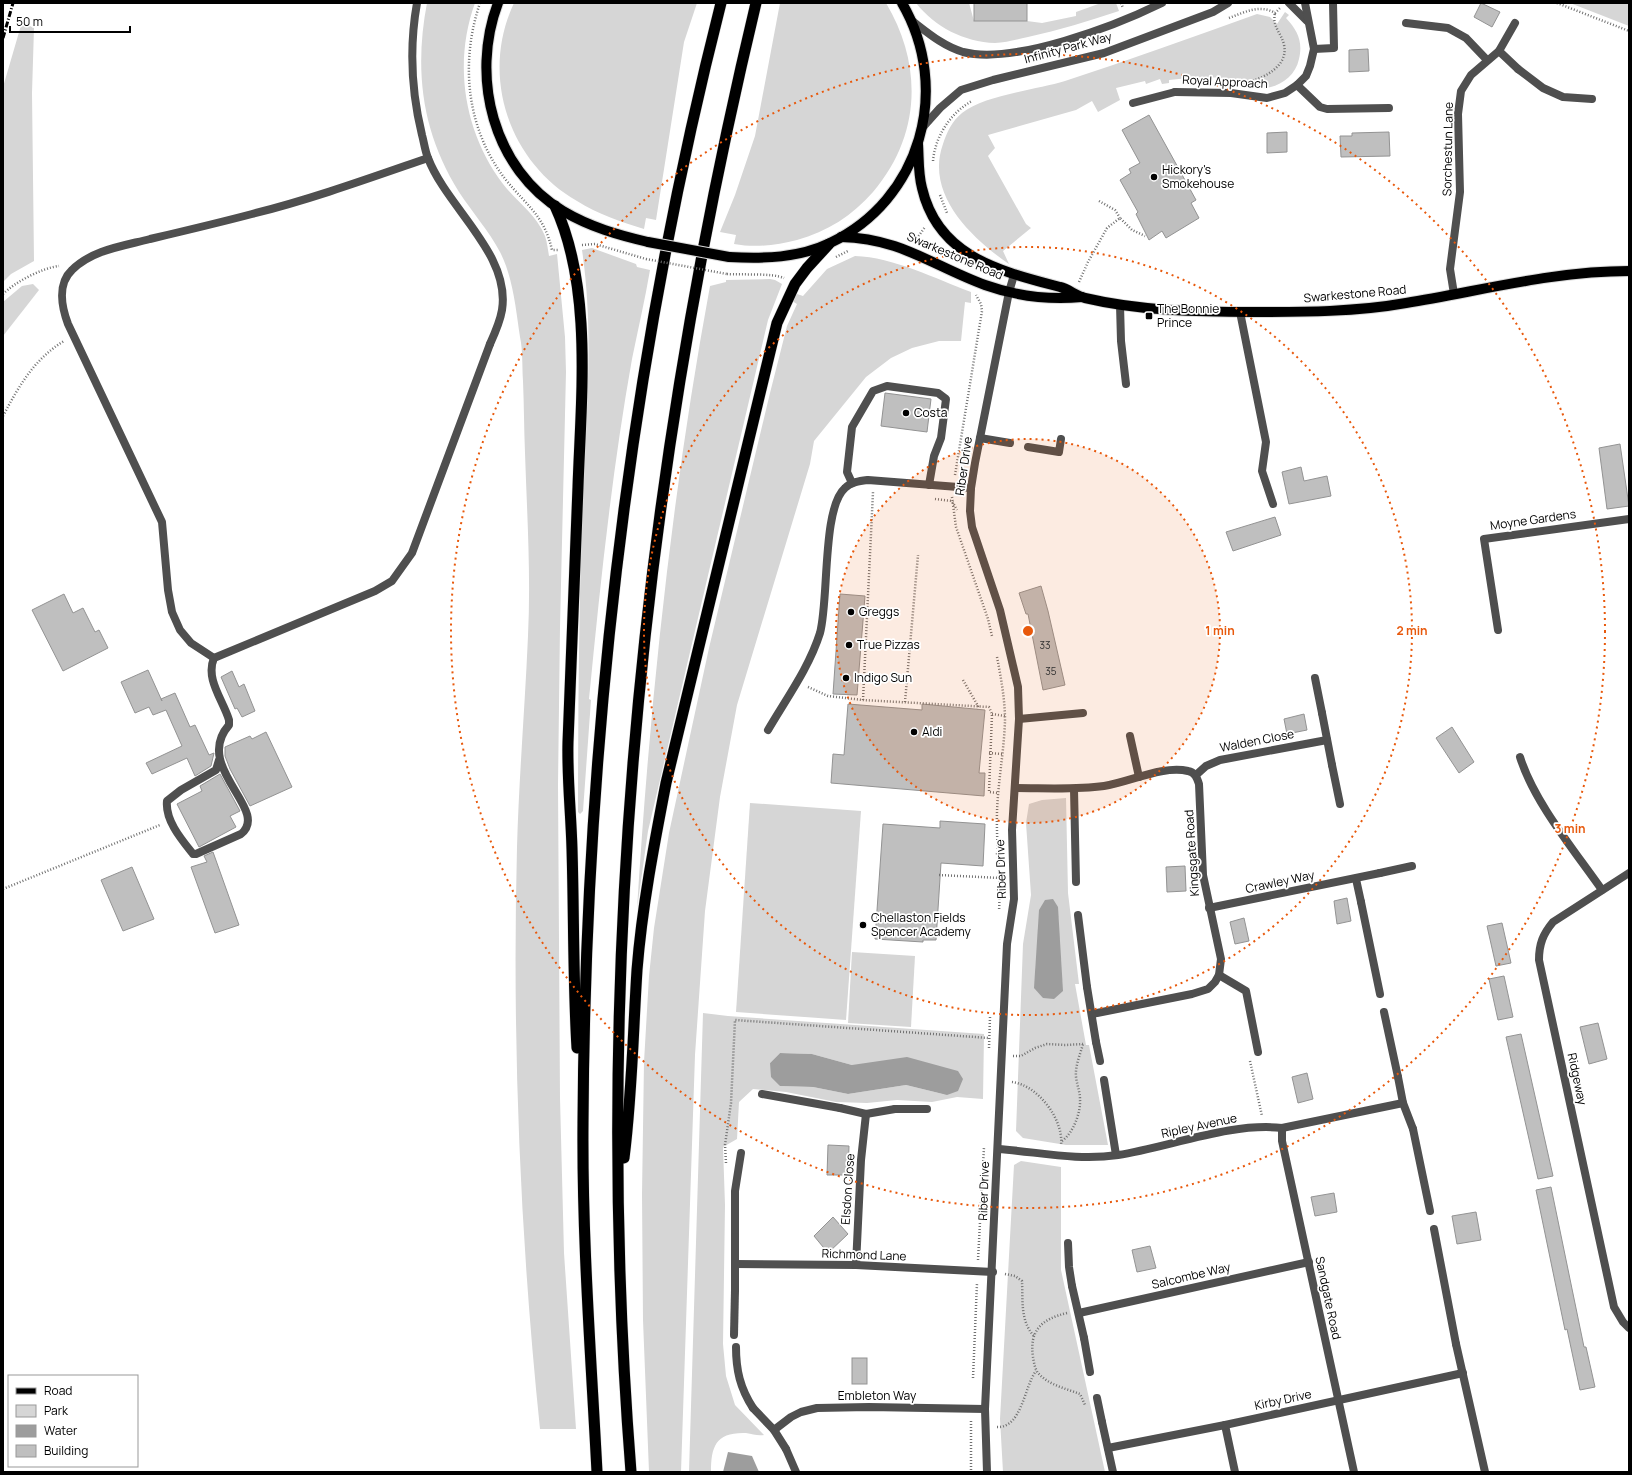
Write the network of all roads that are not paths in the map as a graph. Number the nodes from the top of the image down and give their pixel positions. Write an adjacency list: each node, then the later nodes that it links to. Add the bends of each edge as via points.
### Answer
1 (417, 3): 24 (street, via 411,54 412,88)
2 (498, 3): 25 (main road, via 488,36 486,76 490,104 506,150 532,185)
3 (721, 3): 78 (highway, via 701,81 663,267 619,544 596,776 584,1009)
4 (756, 3): 83 (highway, via 715,184 690,313 655,540 643,641 631,775 621,959)
5 (902, 3): 11 (main road)
6 (1162, 3): 11 (street, Infinity Park Way, via 1129,19 1072,39 990,54 964,52 947,46)
7 (1228, 3): 22 (street, Infinity Park Way, via 1213,12 1104,53 961,90)
8 (1289, 3): 12 (street)
9 (1306, 3): 12 (street, Royal Approach)
10 (1333, 3): 15 (street, via 1334,48)
11 (911, 20): 22 (main road, via 923,58)
12 (1308, 21): 15 (street, Royal Approach)
13 (1406, 23): 17 (street, via 1448,28 1466,38)
14 (1515, 23): 16 (street, Sorchestun Lane)
15 (1314, 49): 18 (street, Royal Approach, via 1306,76)
16 (1499, 51): 17 (street, Sorchestun Lane); 19 (street, via 1543,88 1563,97)
17 (1487, 60): 31 (street, Sorchestun Lane, via 1471,75 1461,91 1458,114 1460,192 1450,269)
18 (1297, 85): 20 (street, Royal Approach, via 1285,93 1267,98 1231,93 1175,92); 21 (street, via 1320,107 1327,109)
19 (1592, 99)
20 (1133, 103)
21 (1390, 108)
22 (923, 127): 23 (main road)
23 (918, 144): 26 (main road, via 909,165 888,198 875,213); 29 (main road, Swarkestone Road, via 922,188 934,220 959,248 986,265)
24 (428, 158): 46 (street, via 450,198 496,265 501,280 502,310 412,553 392,581 352,602); 46 (street, via 294,202 103,251 80,263 70,272 64,284 63,310 72,335 162,522 172,612 180,630 191,643)
25 (555, 206): 27 (main road, bridge, via 606,232 729,257 791,256); 78 (highway, via 571,247 581,330 568,746 573,992)
26 (841, 237): 27 (main road); 30 (main road, Swarkestone Road, via 873,239 912,252 963,276)
27 (829, 244): 83 (highway, via 794,284 777,323 657,830 642,922 629,1118)
28 (1629, 271): 31 (main road, Swarkestone Road, via 1582,274)
29 (1014, 275): 30 (street, Riber Drive); 32 (main road, Swarkestone Road, via 1066,289)
30 (1009, 292): 32 (main road, Swarkestone Road, via 1035,297); 36 (street, Riber Drive)
31 (1454, 294): 34 (main road, Swarkestone Road, via 1357,309)
32 (1082, 297): 33 (main road, Swarkestone Road)
33 (1120, 305): 34 (main road, Swarkestone Road, via 1171,310); 35 (street)
34 (1240, 312): 43 (street, via 1266,442 1262,471)
35 (1126, 384)
36 (980, 438): 38 (street); 42 (street, Riber Drive)
37 (1061, 439): 39 (street, via 1059,452)
38 (1010, 443)
39 (1028, 447)
40 (852, 484): 41 (street, via 868,480); 41 (street, via 847,472 852,427 873,391 887,386 938,393 946,399 941,438 934,456); 50 (street, via 845,488 836,501 832,518 824,614 820,632 806,666)
41 (929, 485): 42 (street)
42 (971, 488): 49 (street, Riber Drive, via 972,527 1013,657 1018,687)
43 (1273, 504)
44 (1629, 519): 45 (street, Moyne Gardens, via 1484,540)
45 (1498, 630)
46 (214, 658): 54 (street, via 210,666 211,677 229,720 229,725 220,740)
47 (1315, 678): 52 (street)
48 (1083, 713): 49 (street)
49 (1019, 718): 57 (street, Riber Drive)
50 (768, 730)
51 (1130, 736): 56 (street)
52 (1327, 740): 55 (street, Walden Close, via 1220,760 1206,766); 59 (street)
53 (1520, 757): 64 (street, via 1524,772 1535,792)
54 (219, 760): 54 (street, via 245,806 248,822 246,830 193,854 169,821 167,801 180,790 216,770)
55 (1196, 775): 56 (street, via 1190,771 1177,770); 65 (street, Kingsgate Road, via 1199,784 1203,875)
56 (1139, 777): 58 (street, via 1106,786)
57 (1015, 788): 58 (street); 80 (street, Riber Drive, via 1012,830 1014,899 1007,944)
58 (1074, 789): 63 (street)
59 (1340, 804)
60 (1412, 866): 62 (street, Crawley Way)
61 (1629, 873): 64 (street, Ridgeway)
62 (1356, 879): 65 (street, Crawley Way); 68 (street)
63 (1076, 882)
64 (1602, 890): 92 (street, Ridgeway, via 1553,922 1545,931 1539,945 1539,960 1614,1307)
65 (1209, 908): 67 (street, Kingsgate Road, via 1220,952)
66 (1078, 915): 70 (street)
67 (1219, 975): 70 (street, via 1208,989 1192,994); 71 (street, via 1246,991)
68 (1380, 994)
69 (1384, 1012): 75 (street)
70 (1092, 1014): 72 (street)
71 (1258, 1052)
72 (1100, 1061)
73 (1104, 1080): 82 (street)
74 (762, 1094): 77 (street)
75 (1403, 1103): 79 (street, Ripley Avenue); 84 (street, via 1413,1129)
76 (927, 1109): 77 (street, via 894,1109)
77 (866, 1114): 89 (street, Elsdon Close)
78 (583, 1127): 103 (highway, via 585,1253)
79 (1282, 1128): 82 (street, Ripley Avenue, via 1264,1126 1232,1130); 87 (street, Sandgate Road, via 1282,1141)
80 (998, 1149): 82 (street, Ripley Avenue, via 1077,1158); 90 (street, Riber Drive)
81 (741, 1153): 88 (street, via 736,1191)
82 (1116, 1156)
83 (618, 1199): 104 (highway)
84 (1430, 1211)
85 (1434, 1229): 96 (street)
86 (1068, 1243): 91 (street, via 1069,1268)
87 (1308, 1262): 91 (street, Salcombe Way); 98 (street, Sandgate Road)
88 (735, 1264): 89 (street, Richmond Lane); 93 (street)
89 (856, 1265): 90 (street, Richmond Lane)
90 (993, 1272): 99 (street, Riber Drive)
91 (1078, 1311): 95 (street)
92 (1629, 1328)
93 (734, 1335)
94 (736, 1347): 101 (street, via 740,1384 753,1408)
95 (1090, 1372)
96 (1463, 1373): 98 (street, Kirby Drive); 110 (street)
97 (1097, 1398): 102 (street)
98 (1338, 1400): 100 (street, Kirby Drive); 109 (street, Sandgate Road)
99 (985, 1409): 101 (street, Embleton Way, via 817,1408 790,1417); 106 (street, Riber Drive)
100 (1225, 1425): 102 (street, Kirby Drive); 108 (street)
101 (774, 1430): 105 (street)
102 (1108, 1448): 107 (street)
103 (597, 1472)
104 (631, 1472)
105 (796, 1472)
106 (987, 1472)
107 (1113, 1472)
108 (1235, 1472)
109 (1354, 1472)
110 (1485, 1472)

